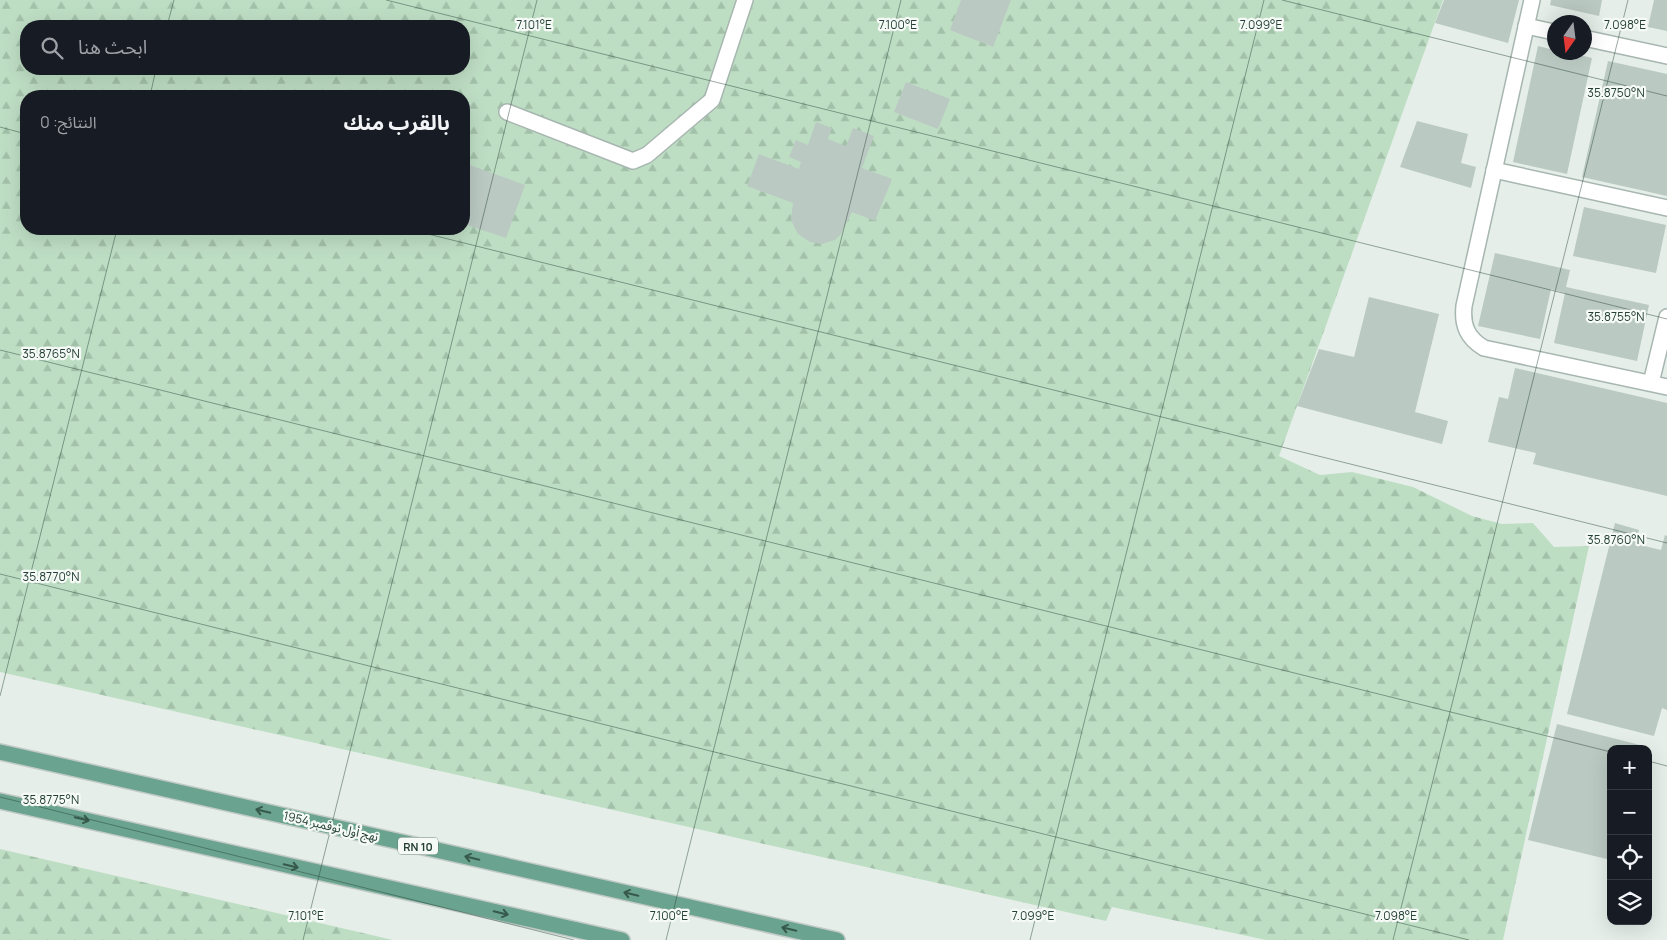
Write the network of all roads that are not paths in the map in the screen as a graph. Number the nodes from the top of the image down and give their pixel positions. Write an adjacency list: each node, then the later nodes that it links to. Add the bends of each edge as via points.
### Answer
1 (745, 0): 7 (street, via 712,100 647,155 633,161)
2 (1532, 0): 3 (street)
3 (1526, 26): 4 (street); 8 (street)
4 (1547, 30)
5 (1592, 40): 6 (street)
6 (1667, 56)
7 (507, 112)
8 (1494, 170): 9 (street); 11 (street, via 1464,306 1464,326 1468,335 1484,348)
9 (1667, 208)
10 (1667, 317): 11 (street)
11 (1651, 383): 12 (street)
12 (1667, 387)
13 (0, 752): 16 (main road, نهج أول نوفمبر 1954 / RN 10, one-way to 13)
14 (0, 801): 15 (main road, one-way to 15)
15 (622, 940)
16 (837, 940)

